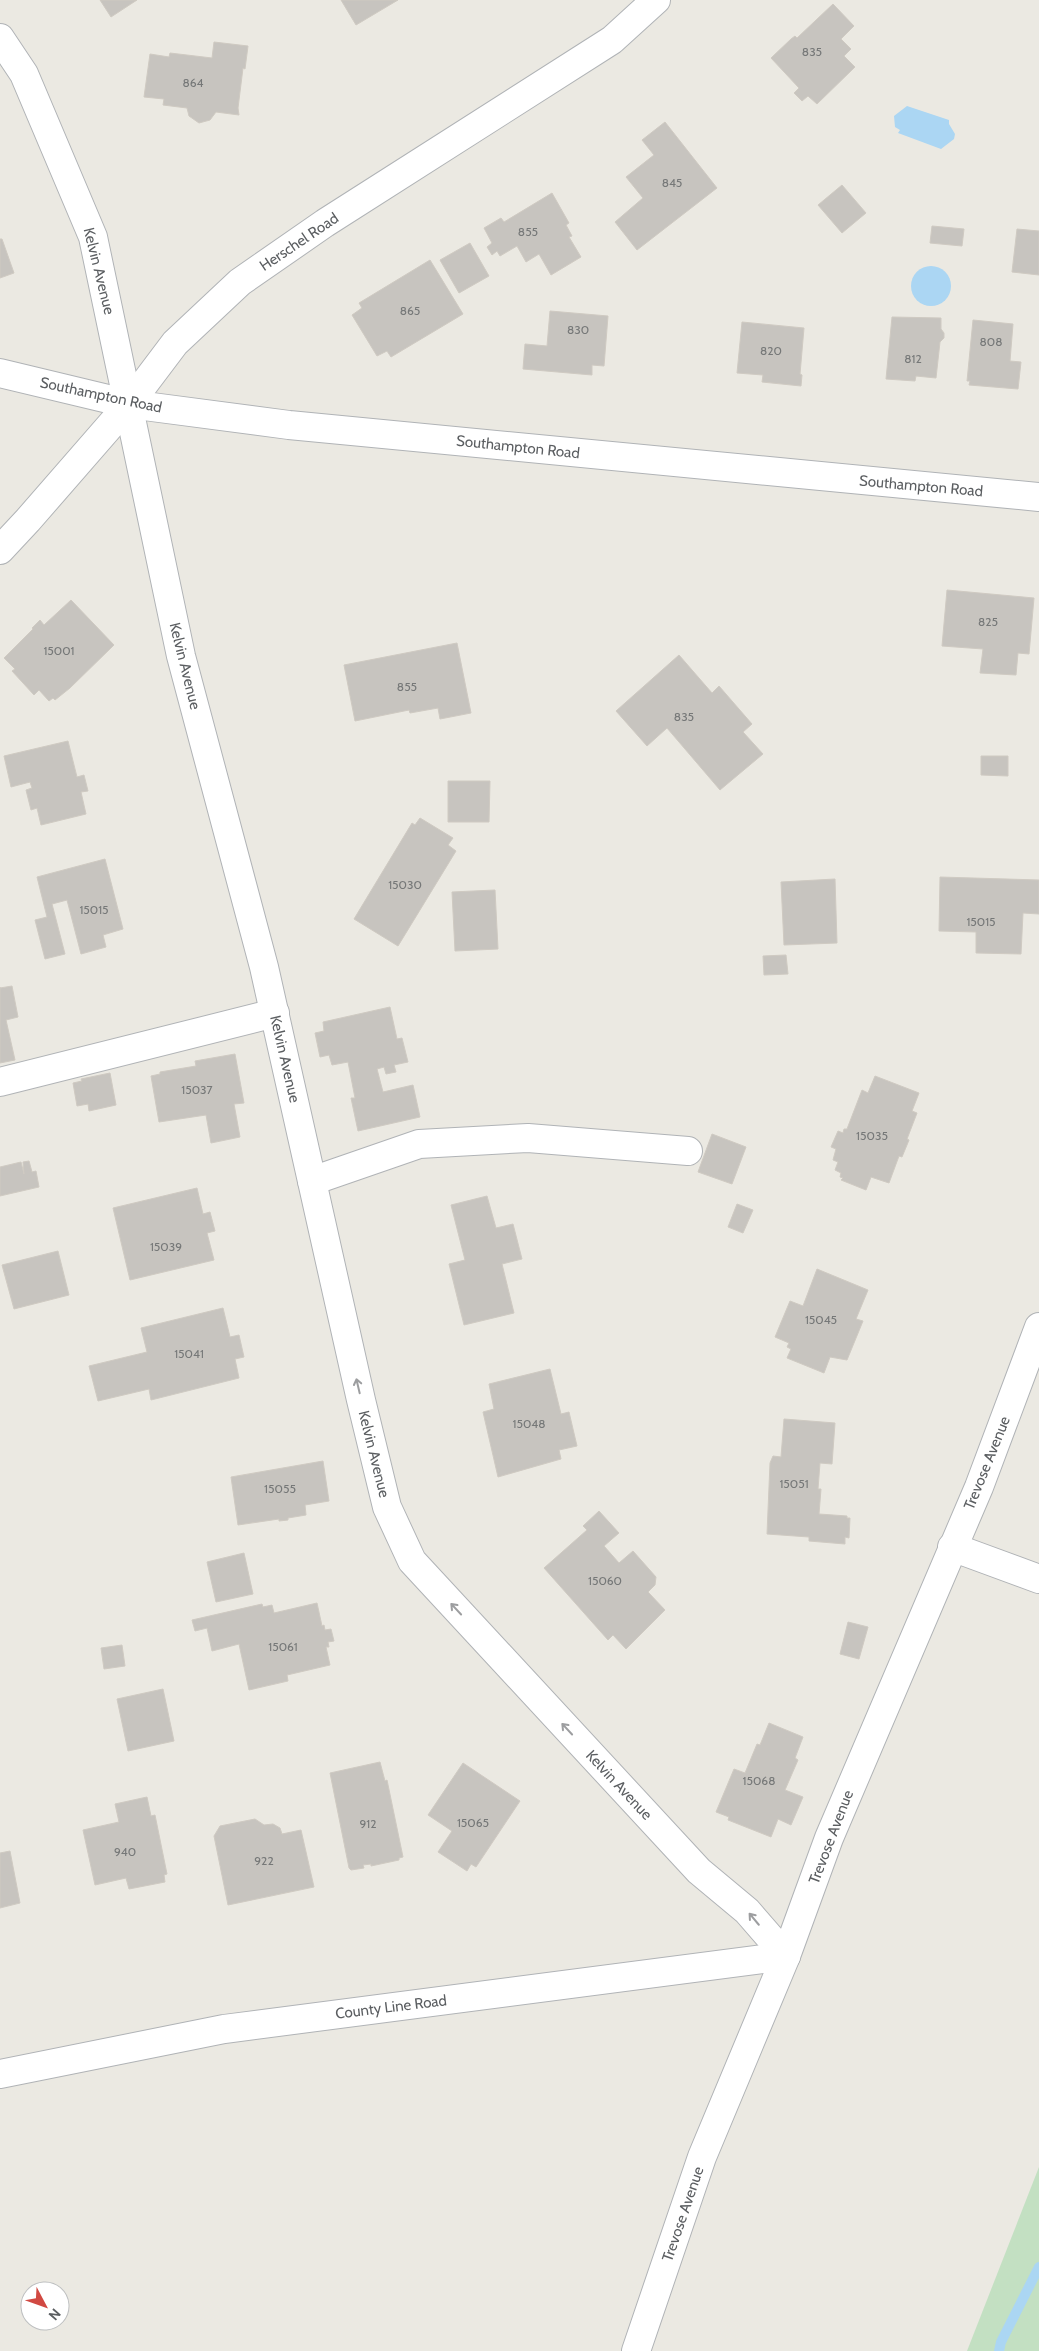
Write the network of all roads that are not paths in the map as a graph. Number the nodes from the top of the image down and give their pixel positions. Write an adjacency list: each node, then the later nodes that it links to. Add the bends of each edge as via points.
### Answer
1 (656, 0): 4 (street, Herschel Road, via 612,40 325,223 240,282 175,344)
2 (0, 38): 4 (street, Kelvin Avenue, via 24,74 93,237)
3 (0, 373): 4 (street, Southampton Road)
4 (129, 404): 5 (street, Southampton Road, via 289,425); 6 (street, Herschel Road); 7 (street, Kelvin Avenue, via 181,656)
5 (1039, 497)
6 (0, 550)
7 (274, 1013): 8 (street); 10 (street, Kelvin Avenue)
8 (0, 1082)
9 (688, 1152): 10 (street, via 528,1138 419,1144)
10 (312, 1181): 14 (street, Kelvin Avenue, one-way to 10, via 747,1911 699,1871 412,1562 387,1507)
11 (1039, 1328): 12 (street, Trevose Avenue, via 979,1487)
12 (952, 1547): 13 (street); 14 (street, Trevose Avenue, via 829,1838)
13 (1039, 1579)
14 (786, 1956): 15 (street, County Line Road, via 224,2028); 16 (street, Trevose Avenue, via 702,2157)
15 (0, 2074)
16 (636, 2351)

